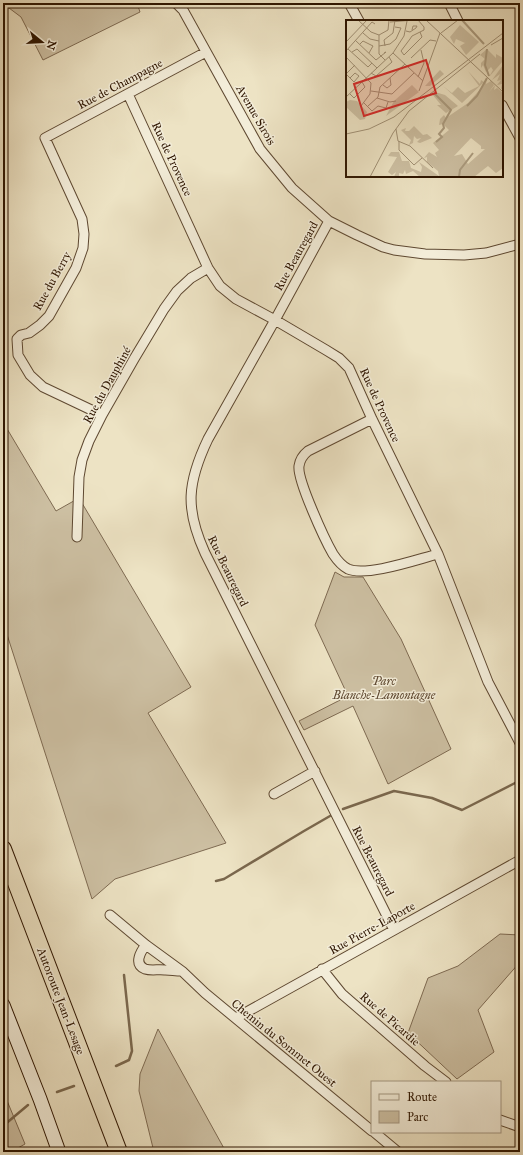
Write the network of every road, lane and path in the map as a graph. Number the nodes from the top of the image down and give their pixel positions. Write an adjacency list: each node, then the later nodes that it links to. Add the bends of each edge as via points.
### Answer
1 (176, 3): 6 (street, Avenue Sirois, via 183,10)
2 (349, 3): 4 (street)
3 (449, 3): 5 (street)
4 (358, 20)
5 (458, 20)
6 (206, 52): 7 (street, Rue de Champagne); 13 (street, Avenue Sirois, via 260,149 292,188)
7 (128, 94): 11 (street, Rue de Champagne); 15 (street, Rue de Provence)
8 (503, 107): 9 (street)
9 (511, 122): 10 (street); 12 (street)
10 (503, 126)
11 (45, 138): 17 (street, Rue du Berry, via 82,219 83,248 76,268 49,316 29,333 17,339 18,355 30,375 43,387)
12 (520, 138)
13 (329, 221): 14 (street, Avenue Sirois, via 383,247 425,254 464,255); 16 (street, Rue Beauregard)
14 (520, 244)
15 (208, 268): 16 (street, Rue de Provence, via 220,286 236,299); 17 (street, Rue du Dauphiné, via 191,278 177,291 164,309)
16 (276, 320): 18 (street, Rue de Provence, via 339,358 349,368); 22 (street, Rue Beauregard, via 202,451 192,485 191,506 192,517 205,554)
17 (102, 415): 19 (street, Rue du Dauphiné, via 82,460)
18 (372, 419): 20 (street, Rue de Provence); 20 (street, via 308,451 301,458 298,467 300,478 327,542 339,562 347,568 359,571)
19 (77, 537)
20 (438, 554): 21 (street, Rue de Provence, via 488,682)
21 (520, 743)
22 (315, 771): 23 (street); 27 (street, Rue Beauregard)
23 (274, 794)
24 (3, 849): 39 (highway, Autoroute Jean-Lesage)
25 (520, 860): 27 (street, Rue Pierre-Laporte)
26 (110, 915): 28 (street, Chemin du Sommet Ouest)
27 (394, 930): 29 (street, Rue Pierre-Laporte)
28 (146, 944): 30 (street, Chemin du Sommet Ouest); 30 (street, via 139,955 142,967 146,970)
29 (322, 970): 32 (street, Rue Pierre-Laporte); 33 (street, Rue de Picardie, via 342,994)
30 (183, 972): 32 (street, Chemin du Sommet Ouest)
31 (3, 1005): 38 (street)
32 (236, 1018): 36 (street, Chemin du Sommet Ouest)
33 (445, 1081)
34 (501, 1120): 35 (street)
35 (520, 1127)
36 (371, 1129)
37 (375, 1133): 40 (street, Chemin du Sommet Ouest)
38 (59, 1152)
39 (119, 1152)
40 (398, 1152)

